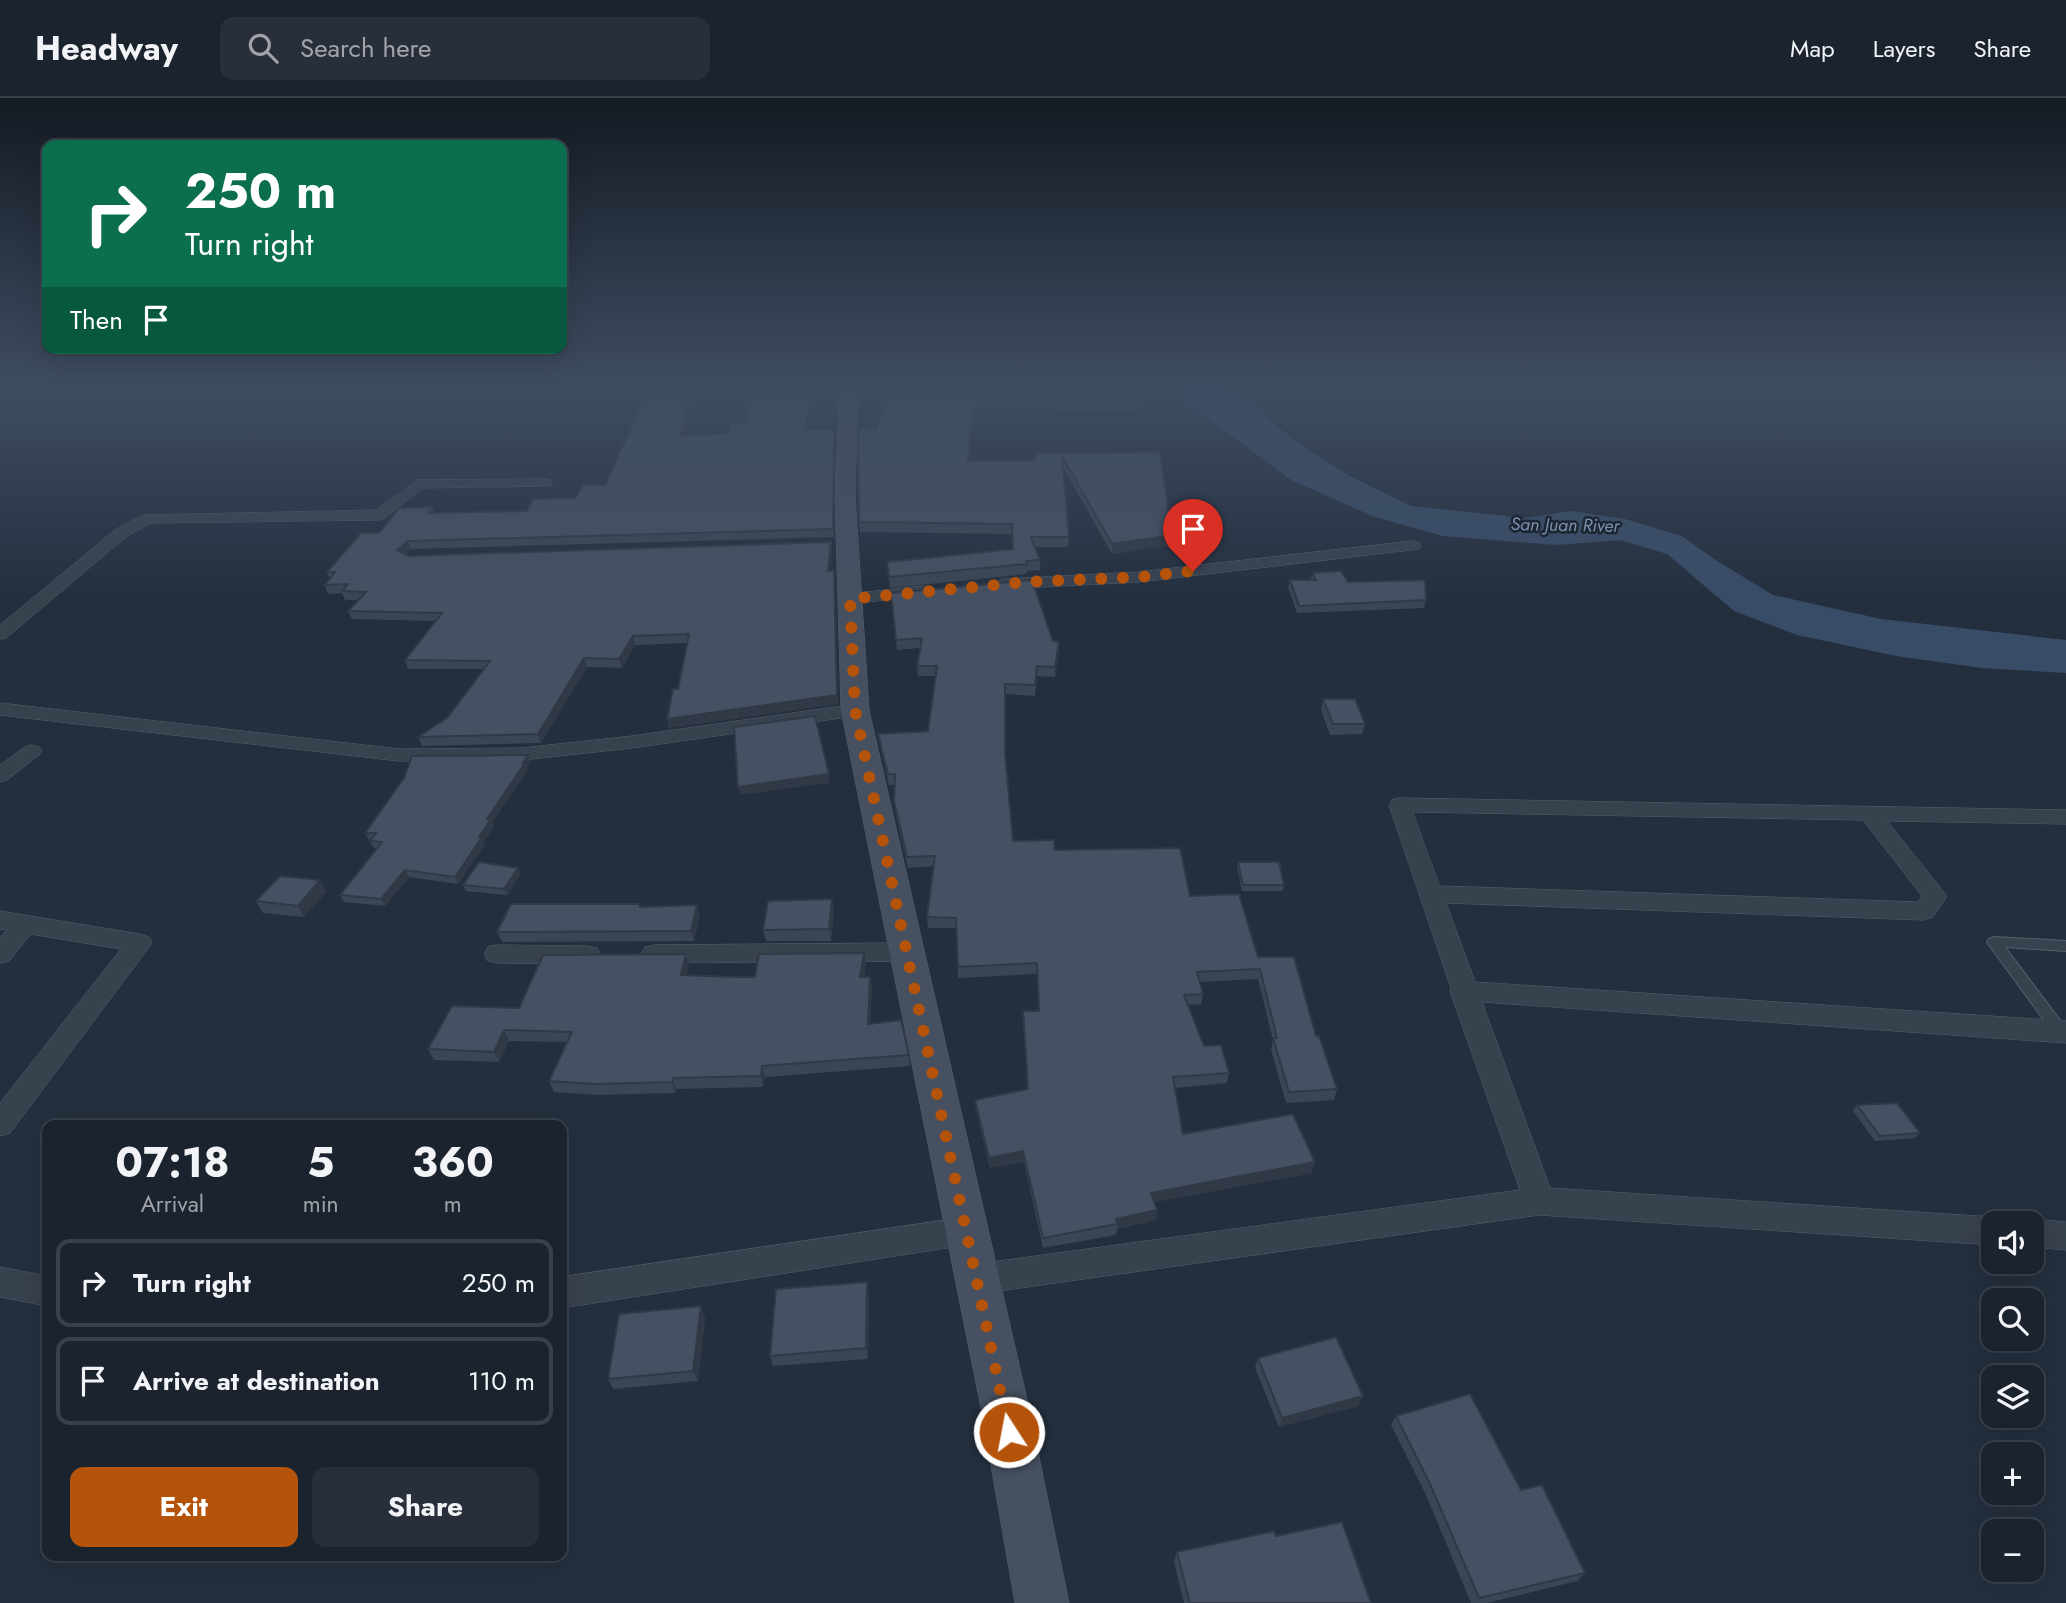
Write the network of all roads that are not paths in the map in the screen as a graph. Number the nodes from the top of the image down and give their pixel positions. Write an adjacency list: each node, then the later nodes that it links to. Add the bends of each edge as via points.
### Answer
1 (846, 457): 6 (main road, via 841,544)
2 (544, 483): 7 (street, via 418,484 380,515 148,518 121,533)
3 (1413, 546): 4 (street, via 1139,577)
4 (989, 585)
5 (940, 589): 6 (street)
6 (850, 599): 9 (main road)
7 (0, 634)
8 (0, 709): 9 (street, via 399,755 522,754)
9 (855, 710): 18 (main road)
10 (32, 751): 11 (street)
11 (0, 775)
12 (1869, 813): 13 (street); 14 (street, via 1400,805); 14 (street, via 1935,896 1924,911)
13 (2066, 817)
14 (1430, 894): 23 (street)
15 (0, 920): 16 (street)
16 (26, 924): 19 (street); 25 (street, via 140,943)
17 (2066, 946): 24 (lane, via 1994,942)
18 (907, 953): 22 (street); 28 (main road)
19 (0, 954)
20 (497, 954): 21 (street)
21 (606, 954)
22 (633, 955)
23 (1463, 991): 24 (street); 26 (street)
24 (2063, 1031)
25 (0, 1124)
26 (1539, 1201): 27 (street); 31 (street)
27 (1981, 1230)
28 (966, 1231): 31 (main road); 34 (street)
29 (2044, 1235): 30 (street)
30 (2066, 1236)
31 (977, 1279): 35 (main road)
32 (0, 1282): 33 (street)
33 (42, 1291)
34 (567, 1292)
35 (1042, 1603)

